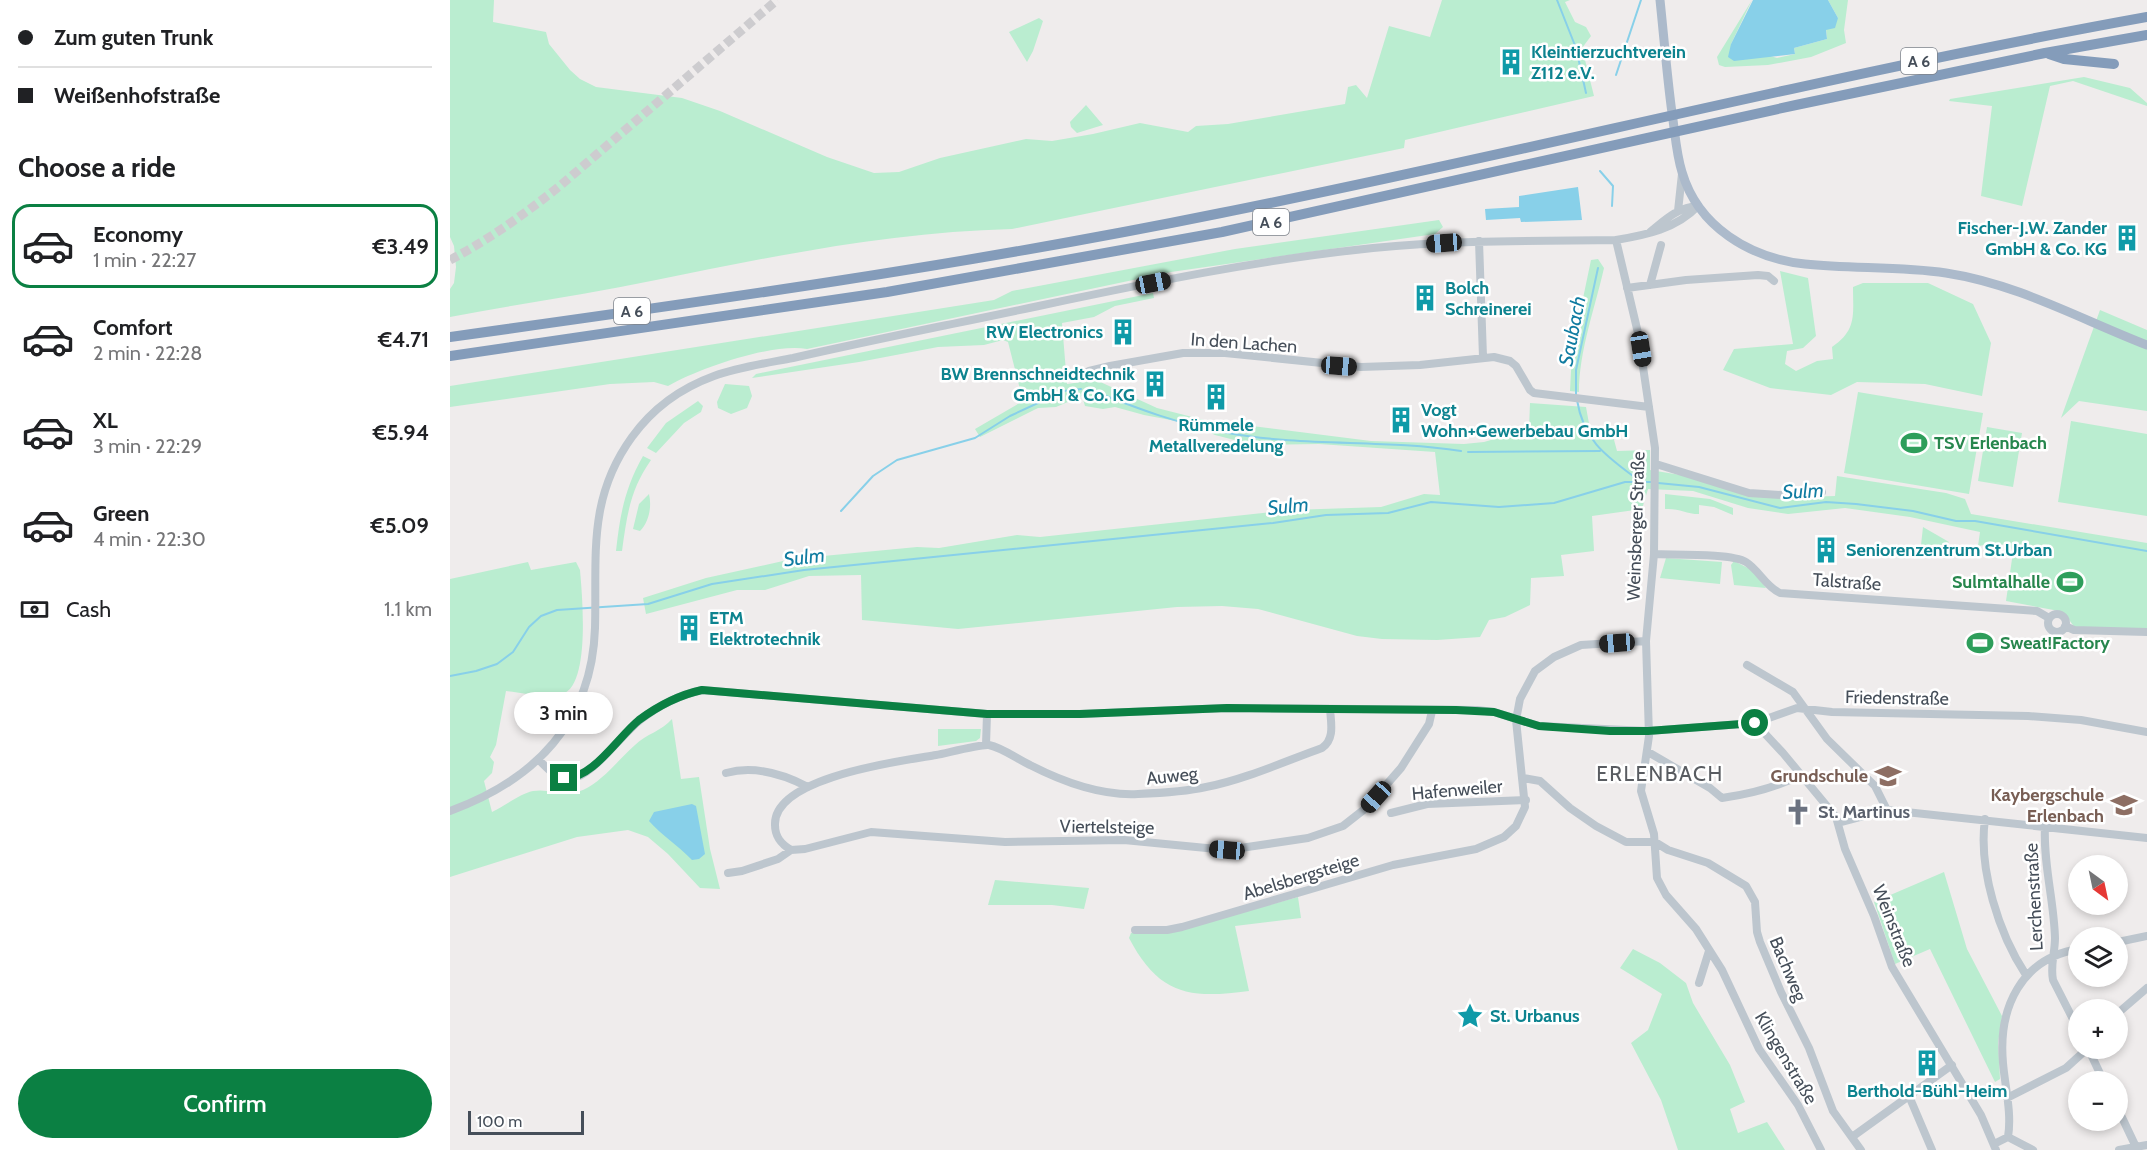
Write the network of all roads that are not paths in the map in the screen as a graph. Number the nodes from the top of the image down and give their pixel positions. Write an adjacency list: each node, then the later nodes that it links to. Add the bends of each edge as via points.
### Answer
1 (1660, 0): 6 (main road)
2 (2147, 17): 16 (highway, A 6, via 2011,41 1303,196 1044,247 794,288)
3 (2147, 35): 4 (highway, A 6)
4 (2046, 53): 5 (highway, via 2064,59); 18 (highway, A 6, via 1300,216 1067,261 788,308)
5 (2114, 64)
6 (1682, 172): 7 (main road); 8 (street)
7 (1698, 206): 8 (street); 9 (street, via 1665,230); 17 (main road, via 1730,237 1768,256 1803,264 1945,273 1976,279 2033,296)
8 (1678, 211): 9 (street)
9 (1649, 233): 10 (street)
10 (1616, 240): 11 (street); 15 (street, Weinsberger Straße)
11 (1479, 241): 19 (street); 38 (street, via 1372,248 1194,275 746,368 702,381 668,400 654,413 632,438 605,488 596,525 595,616 585,688 570,719)
12 (1661, 245): 14 (street)
13 (1774, 281): 14 (street, via 1758,275)
14 (1650, 285): 15 (street)
15 (1627, 288): 21 (street, Weinsberger Straße)
16 (450, 337)
17 (2147, 345)
18 (450, 356)
19 (1483, 357): 20 (street, In den Lachen, via 1361,367 1225,353 1183,353 1110,366); 21 (street, In den Lachen, via 1510,361 1534,393)
20 (1077, 378)
21 (1649, 407): 22 (street, Weinsberger Straße)
22 (1656, 468): 23 (street, via 1749,492); 24 (street, Weinsberger Straße)
23 (1822, 492)
24 (1654, 554): 25 (street, Talstraße, via 1737,558 1753,567 1780,593 2037,611 2049,618 2051,630 2060,631 2065,626 2074,630); 26 (street, Weinsberger Straße)
25 (2147, 632)
26 (1646, 641): 32 (street, Hafenweiler, via 1581,645 1548,661 1535,671 1522,692); 34 (street, Weinsberger Straße)
27 (1747, 665): 28 (street, via 1793,693)
28 (1806, 708): 33 (street, Friedenstraße, via 1788,710); 35 (street, Friedenstraße, via 1832,712 2051,717); 44 (street, via 1827,739 1875,786)
29 (1330, 709): 30 (street, Friedenstraße); 31 (street, Friedenstraße); 36 (street, Auweg, via 1330,741 1322,748 1228,781 1172,792 1094,790)
30 (1432, 711): 32 (street, Friedenstraße, via 1488,711); 53 (street, Viertelsteige, via 1429,724 1407,760 1366,808 1343,826 1308,838 1227,850 1124,840 1005,842 886,831)
31 (987, 714): 36 (street); 38 (street, Friedenstraße, via 702,690 685,694 653,711 579,777 557,776)
32 (1516, 720): 34 (street, Friedenstraße, via 1553,728); 41 (street, Hafenweiler)
33 (1755, 723): 34 (street, Friedenstraße); 40 (street, Weinstraße)
34 (1648, 731): 37 (street, Klingenstraße)
35 (2147, 732)
36 (986, 745): 42 (street, via 850,770)
37 (1648, 752): 40 (street, via 1722,798 1757,792); 51 (street, Klingenstraße, via 1641,799)
38 (539, 760): 45 (street, via 496,792)
39 (726, 773): 42 (street, via 775,773)
40 (1801, 775): 48 (street, Weinstraße)
41 (1522, 778): 43 (street, Hafenweiler); 51 (street, via 1540,781 1570,808 1626,842)
42 (808, 787): 53 (street, via 781,807 775,820 780,841)
43 (1526, 800): 46 (street, Hafenweiler, via 1427,804); 52 (street, Hafenweiler, via 1521,817 1510,832)
44 (1887, 810): 47 (street); 48 (street)
45 (450, 811)
46 (1392, 813)
47 (1984, 819): 49 (street); 61 (street, via 1984,850 1996,912 2008,946)
48 (1838, 823): 67 (street, Weinstraße, via 1893,967)
49 (2045, 826): 50 (street); 60 (street, Lerchenstraße)
50 (2147, 838)
51 (1655, 842): 58 (street, Klingenstraße, via 1655,871 1660,887 1696,929); 71 (street, Bachweg, via 1712,865 1749,891 1755,902 1757,932 1773,974 1809,1048 1833,1111)
52 (1476, 849): 55 (street, Abelsbergsteige, via 1393,865 1182,927)
53 (791, 850): 54 (street, Viertelsteige, via 767,863)
54 (728, 873)
55 (1135, 930)
56 (2147, 936): 57 (street)
57 (2128, 940)
58 (1709, 951): 62 (street); 76 (street, Klingenstraße, via 1760,1049 1798,1106)
59 (2068, 952): 60 (street)
60 (2053, 955): 61 (street); 65 (street, Lerchenstraße, via 2053,980)
61 (2026, 975): 69 (street, via 2002,1029)
62 (1699, 983)
63 (2147, 988): 64 (street)
64 (2128, 1004)
65 (2068, 1009)
66 (2076, 1059): 69 (street)
67 (1952, 1065): 68 (street); 74 (street, Weinstraße)
68 (1909, 1096): 71 (street); 78 (street)
69 (2007, 1098): 72 (street)
70 (2128, 1130): 75 (street)
71 (1852, 1137): 77 (street, Bachweg)
72 (2008, 1137): 74 (street); 79 (street)
73 (2147, 1145): 75 (street)
74 (1995, 1147)
75 (2136, 1147): 80 (street)
76 (1821, 1150)
77 (1861, 1150)
78 (1932, 1150)
79 (2033, 1150)
80 (2119, 1150)

